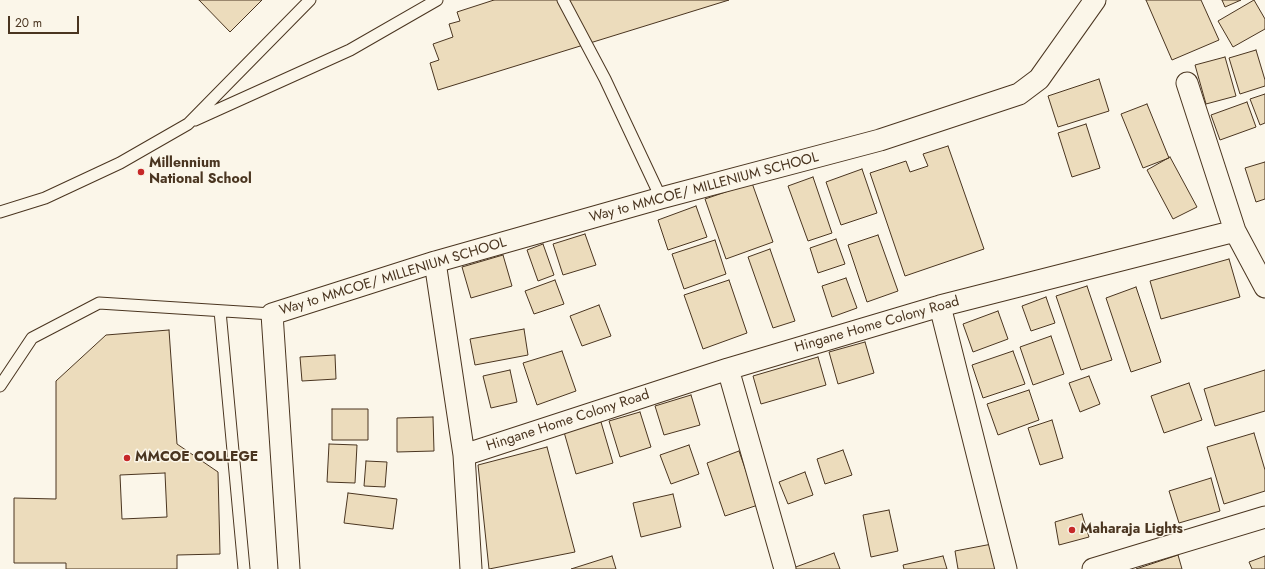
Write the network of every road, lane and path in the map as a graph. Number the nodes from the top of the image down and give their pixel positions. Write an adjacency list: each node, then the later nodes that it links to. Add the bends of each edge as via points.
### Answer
1 (310, 0): 6 (lane)
2 (437, 0): 6 (lane, via 350,50)
3 (563, 0): 7 (lane, via 605,79)
4 (1095, 0): 7 (street, Way to MMCOE/ MILLENIUM SCHOOL, via 1038,79 1019,94 880,140)
5 (1187, 83): 9 (street)
6 (188, 124): 8 (lane, via 114,166 45,198)
7 (661, 198): 10 (street, Way to MMCOE/ MILLENIUM SCHOOL)
8 (0, 212)
9 (1235, 231): 11 (street); 12 (street, Hingane Home Colony Road)
10 (435, 262): 14 (street, Way to MMCOE/ MILLENIUM SCHOOL); 17 (street)
11 (1265, 287)
12 (940, 306): 15 (street, Hingane Home Colony Road); 23 (street)
13 (220, 311): 14 (lane); 16 (lane, via 99,303 32,338); 19 (lane)
14 (272, 314): 20 (street)
15 (728, 369): 17 (street, Hingane Home Colony Road); 22 (street)
16 (0, 386)
17 (464, 455): 21 (street)
18 (1265, 517): 24 (street)
19 (244, 569)
20 (289, 569)
21 (471, 569)
22 (785, 569)
23 (1006, 569)
24 (1093, 569)

